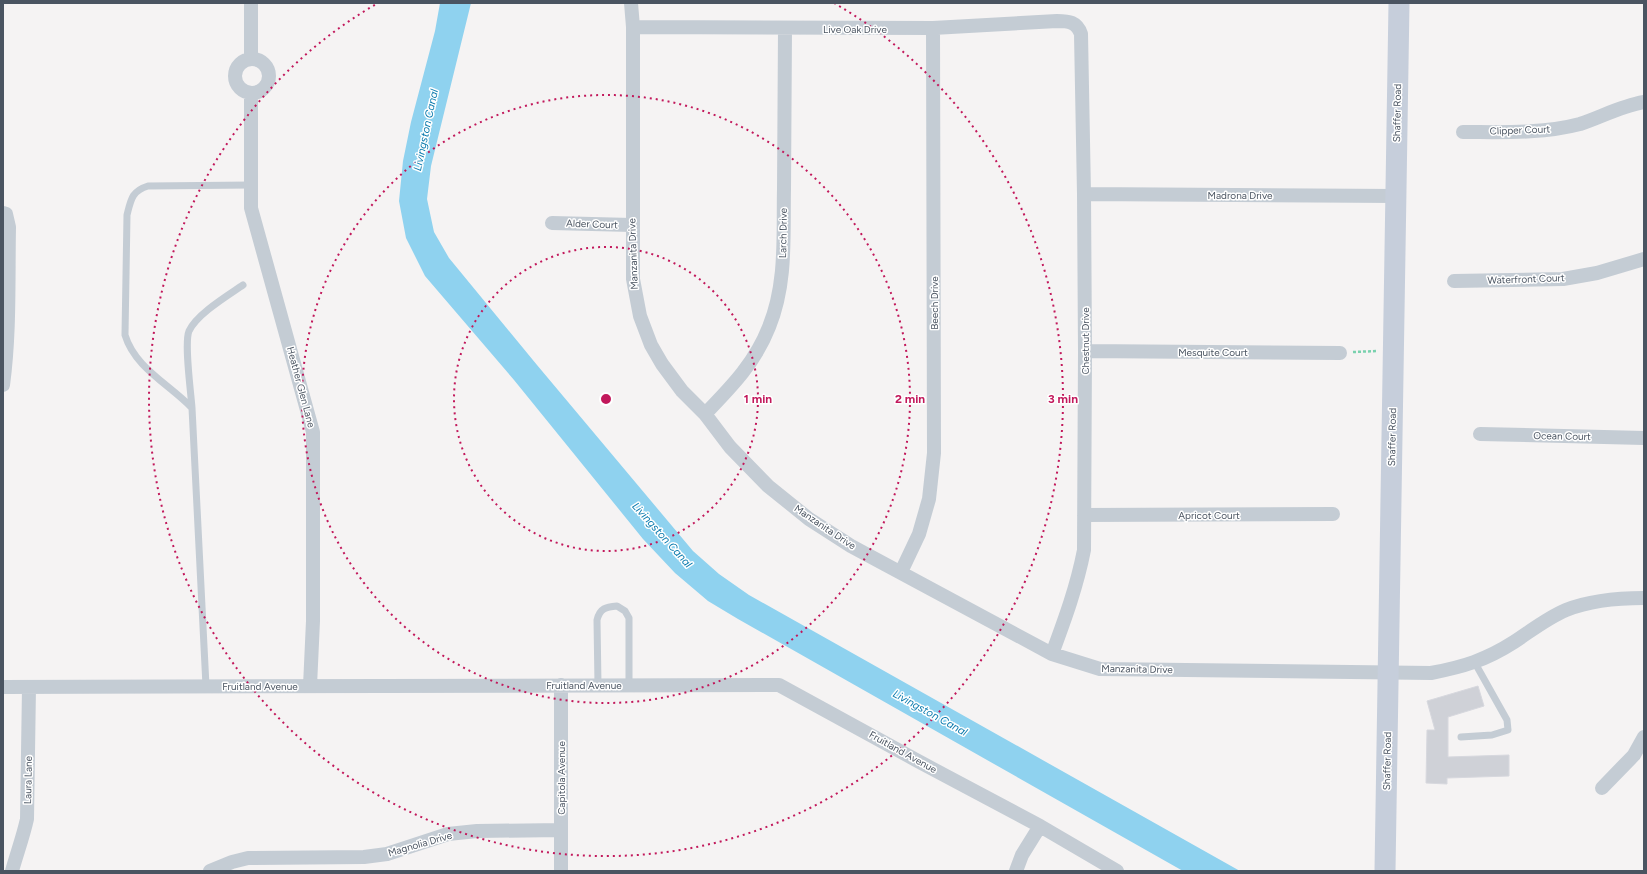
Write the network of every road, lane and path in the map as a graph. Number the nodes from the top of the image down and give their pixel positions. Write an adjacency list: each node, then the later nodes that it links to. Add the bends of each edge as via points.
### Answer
1 (251, 3): 8 (street)
2 (631, 3): 5 (street, Manzanita Drive)
3 (1399, 3): 14 (main road, Shaffer Road)
4 (1076, 24): 6 (street, Live Oak Drive, via 1057,21); 13 (street, Chestnut Drive, via 1081,34)
5 (633, 27): 7 (street, Live Oak Drive); 17 (street, Manzanita Drive)
6 (933, 28): 7 (street, Live Oak Drive); 31 (street, Beech Drive, via 934,453 929,499 919,534)
7 (785, 29): 26 (street, Larch Drive, via 783,267 778,300 769,328 749,366)
8 (251, 59): 9 (street, via 240,64 235,75 238,87); 9 (street, via 264,65 268,73 267,83 262,90)
9 (251, 94): 12 (street, Heather Glen Lane)
10 (1644, 102): 11 (street, Clipper Court, via 1562,128 1531,132)
11 (1463, 132)
12 (251, 185): 25 (lane, via 148,186 139,189 132,198 127,214 125,335 128,345 135,357); 40 (street, Heather Glen Lane, via 251,208 313,432 313,621)
13 (1084, 194): 14 (street, Madrona Drive); 21 (street, Chestnut Drive)
14 (1396, 196): 22 (main road, Shaffer Road)
15 (4, 214): 24 (street, via 9,226 8,314)
16 (552, 223): 17 (street, Alder Court)
17 (632, 226): 26 (street, Manzanita Drive, via 632,279 640,316 651,345 682,391)
18 (1644, 259): 19 (street, Waterfront Court, via 1597,273 1563,279)
19 (1454, 281)
20 (243, 286): 25 (lane, via 211,307 189,332 187,343)
21 (1085, 351): 23 (street, Mesquite Court); 30 (street, Chestnut Drive)
22 (1393, 351): 23 (path); 35 (main road, Shaffer Road)
23 (1340, 353)
24 (3, 386)
25 (192, 408): 39 (lane)
26 (705, 414): 31 (street, Manzanita Drive, via 730,447 768,486 803,514 851,546)
27 (1480, 434): 28 (street, Ocean Court)
28 (1644, 438)
29 (1333, 514): 30 (street, Apricot Court)
30 (1084, 515): 33 (street, Chestnut Drive, via 1084,550 1079,576)
31 (901, 572): 33 (street, Manzanita Drive)
32 (1644, 598): 34 (street, Manzanita Drive, via 1599,600 1566,610)
33 (1052, 654): 35 (street, Manzanita Drive, via 1100,669)
34 (1474, 663): 35 (street, Manzanita Drive, via 1431,672); 43 (lane, via 1507,720 1508,730 1492,735)
35 (1388, 672): 53 (main road, Shaffer Road)
36 (561, 685): 37 (street, Fruitland Avenue); 40 (street, Fruitland Avenue); 47 (street, Capitola Avenue)
37 (598, 685): 38 (street, Fruitland Avenue); 38 (lane, via 598,613 603,609 617,606 625,611 629,618)
38 (629, 685): 46 (street, Fruitland Avenue, via 780,684)
39 (206, 686): 40 (street, Fruitland Avenue); 42 (street, Fruitland Avenue)
40 (310, 686)
41 (3, 687): 42 (street, Fruitland Avenue)
42 (30, 687): 48 (street, Laura Lane, via 27,820)
43 (1461, 737)
44 (1644, 737): 45 (street, via 1634,755)
45 (1602, 788)
46 (1040, 826): 51 (street, via 1022,854); 52 (street, Fruitland Avenue)
47 (561, 830): 49 (street, Magnolia Drive, via 448,834 387,854 364,857 248,858); 50 (street, Capitola Avenue)
48 (12, 871)
49 (210, 871)
50 (561, 871)
51 (1016, 871)
52 (1117, 871)
53 (1385, 871)

